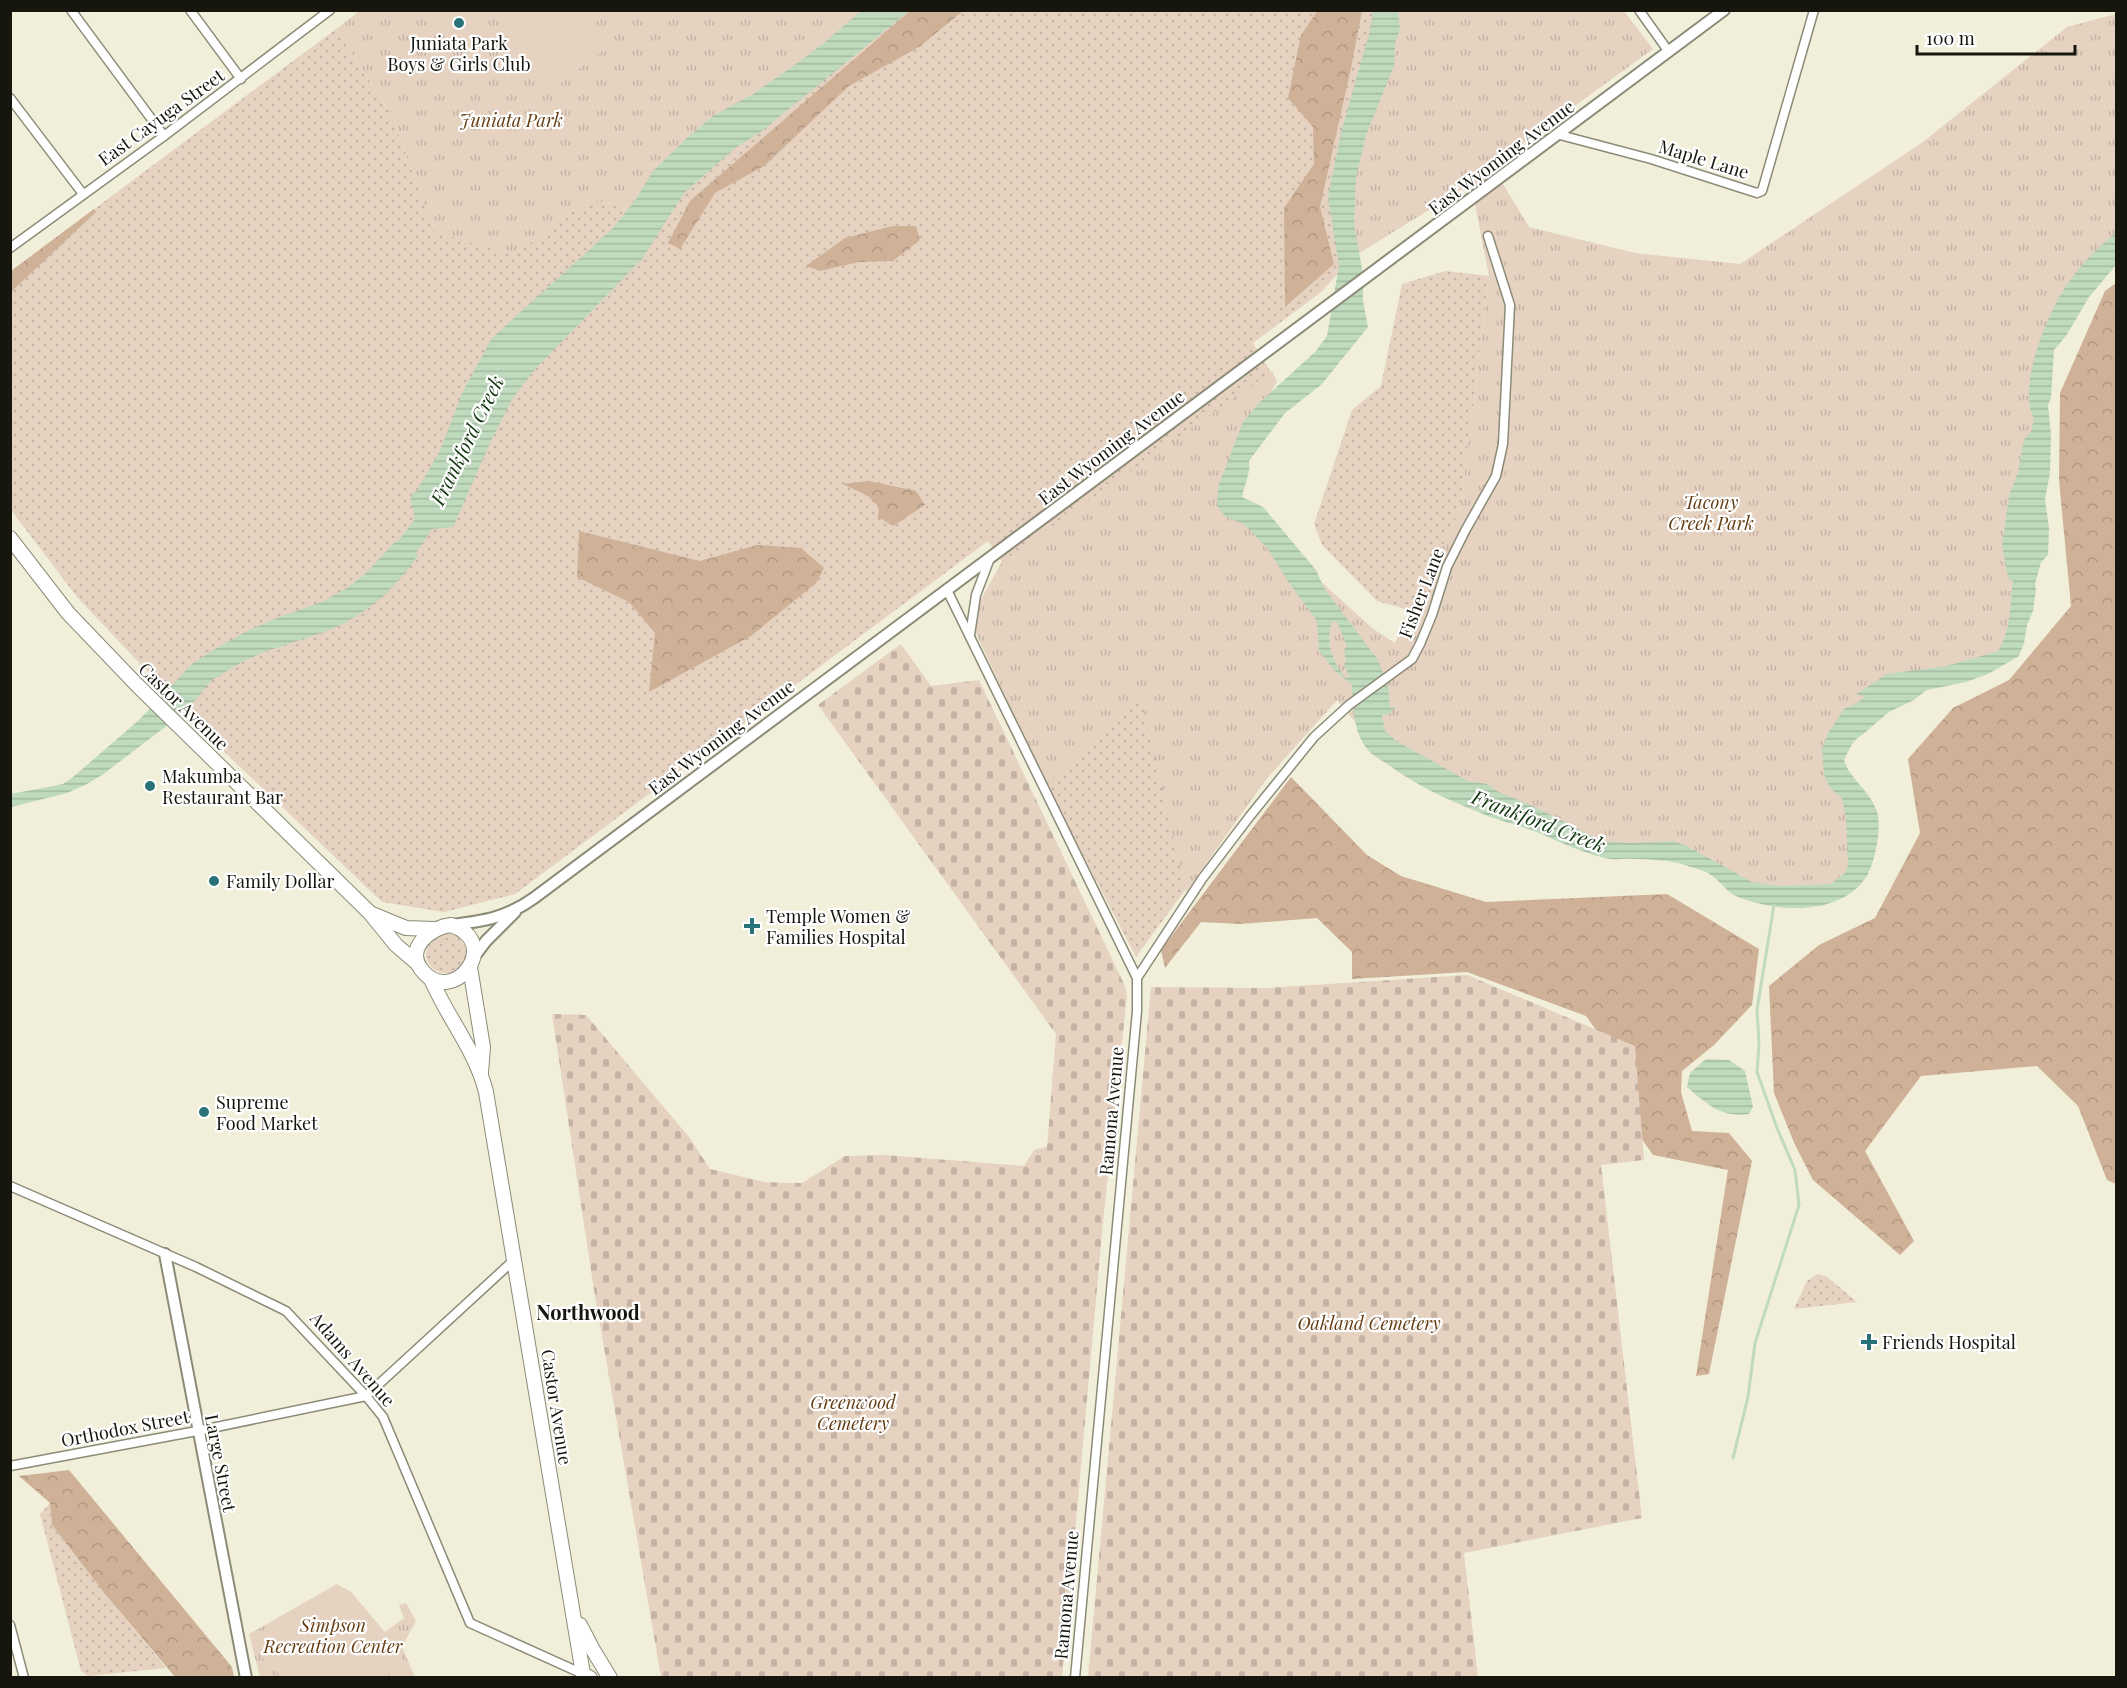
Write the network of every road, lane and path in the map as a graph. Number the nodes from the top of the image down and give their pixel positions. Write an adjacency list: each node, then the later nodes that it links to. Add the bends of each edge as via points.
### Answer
1 (71, 10): 12 (street)
2 (190, 10): 9 (street)
3 (330, 10): 7 (street, East Cayuga Street)
4 (1639, 10): 8 (street)
5 (1724, 10): 8 (street, East Wyoming Avenue)
6 (1814, 10): 11 (street, Maple Lane, via 1762,191 1757,193)
7 (319, 14): 9 (street, East Cayuga Street)
8 (1669, 52): 11 (street, East Wyoming Avenue)
9 (241, 79): 12 (street, East Cayuga Street)
10 (10, 98): 13 (street)
11 (1560, 135): 17 (street, East Wyoming Avenue)
12 (164, 136): 13 (street, East Cayuga Street)
13 (83, 194): 15 (street, East Cayuga Street)
14 (1488, 236): 26 (street, Fisher Lane, via 1510,305 1503,444 1496,476 1447,567 1420,644 1412,659 1349,705 1314,737 1202,879)
15 (10, 248)
16 (10, 538): 21 (main road, Castor Avenue, via 68,613)
17 (990, 558): 18 (street, East Wyoming Avenue); 19 (street, via 976,595)
18 (947, 590): 19 (street, Ramona Avenue); 20 (street, East Wyoming Avenue)
19 (970, 635): 26 (street, Ramona Avenue)
20 (517, 910): 22 (street, East Wyoming Avenue, via 489,920); 25 (street, East Wyoming Avenue, via 486,941)
21 (370, 914): 23 (main road, Castor Avenue, via 406,928); 24 (main road, Castor Avenue)
22 (451, 925): 23 (main road); 25 (main road, via 466,933 471,941)
23 (433, 929): 24 (main road, via 420,944)
24 (417, 963): 27 (main road)
25 (472, 963): 27 (main road, via 456,980); 28 (main road, Castor Avenue, via 483,1047)
26 (1137, 978): 41 (street, Ramona Avenue)
27 (430, 979): 28 (main road, Castor Avenue)
28 (481, 1073): 31 (main road, Castor Avenue)
29 (10, 1186): 30 (street, Adams Avenue)
30 (165, 1254): 32 (street, Adams Avenue, via 286,1311); 33 (street, Large Street)
31 (514, 1260): 32 (street); 35 (main road, Castor Avenue)
32 (366, 1396): 33 (street, Orthodox Street); 37 (street, Adams Avenue, via 382,1417 470,1623)
33 (197, 1431): 34 (street, Orthodox Street); 39 (street, Large Street)
34 (10, 1466)
35 (572, 1605): 37 (main road, Castor Avenue); 40 (main road, Castor Avenue)
36 (10, 1624): 38 (street)
37 (587, 1676)
38 (24, 1677)
39 (246, 1677)
40 (610, 1677)
41 (1075, 1677)

